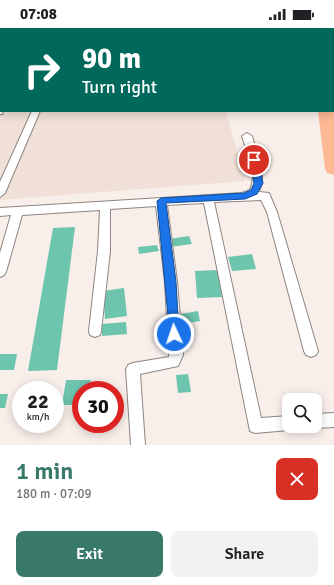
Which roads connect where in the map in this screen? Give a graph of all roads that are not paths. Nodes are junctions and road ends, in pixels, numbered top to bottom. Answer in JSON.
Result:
{"nodes":[{"id":1,"x":36,"y":112,"type":"edge"},
{"id":2,"x":247,"y":136,"type":"dead end"},
{"id":3,"x":0,"y":193,"type":"edge"},
{"id":4,"x":245,"y":196,"type":"junction"},
{"id":5,"x":208,"y":198,"type":"junction"},
{"id":6,"x":161,"y":201,"type":"junction"},
{"id":7,"x":105,"y":206,"type":"junction"},
{"id":8,"x":18,"y":211,"type":"junction"},
{"id":9,"x":0,"y":212,"type":"edge"},
{"id":10,"x":0,"y":272,"type":"edge"},
{"id":11,"x":95,"y":331,"type":"dead end"},
{"id":12,"x":311,"y":351,"type":"dead end"},
{"id":13,"x":334,"y":420,"type":"edge"},
{"id":14,"x":322,"y":421,"type":"edge"},
{"id":15,"x":282,"y":424,"type":"edge"},
{"id":16,"x":138,"y":445,"type":"edge"}],
"edges":[{"from":1,"to":3,"type":"street"},
{"from":2,"to":4,"type":"street"},
{"from":4,"to":5,"type":"street"},
{"from":4,"to":12,"type":"street"},
{"from":5,"to":6,"type":"street"},
{"from":5,"to":15,"type":"street"},
{"from":6,"to":7,"type":"street"},
{"from":6,"to":16,"type":"street"},
{"from":7,"to":8,"type":"street"},
{"from":7,"to":11,"type":"street"},
{"from":8,"to":9,"type":"street"},
{"from":8,"to":10,"type":"street"},
{"from":13,"to":14,"type":"street"}]}
